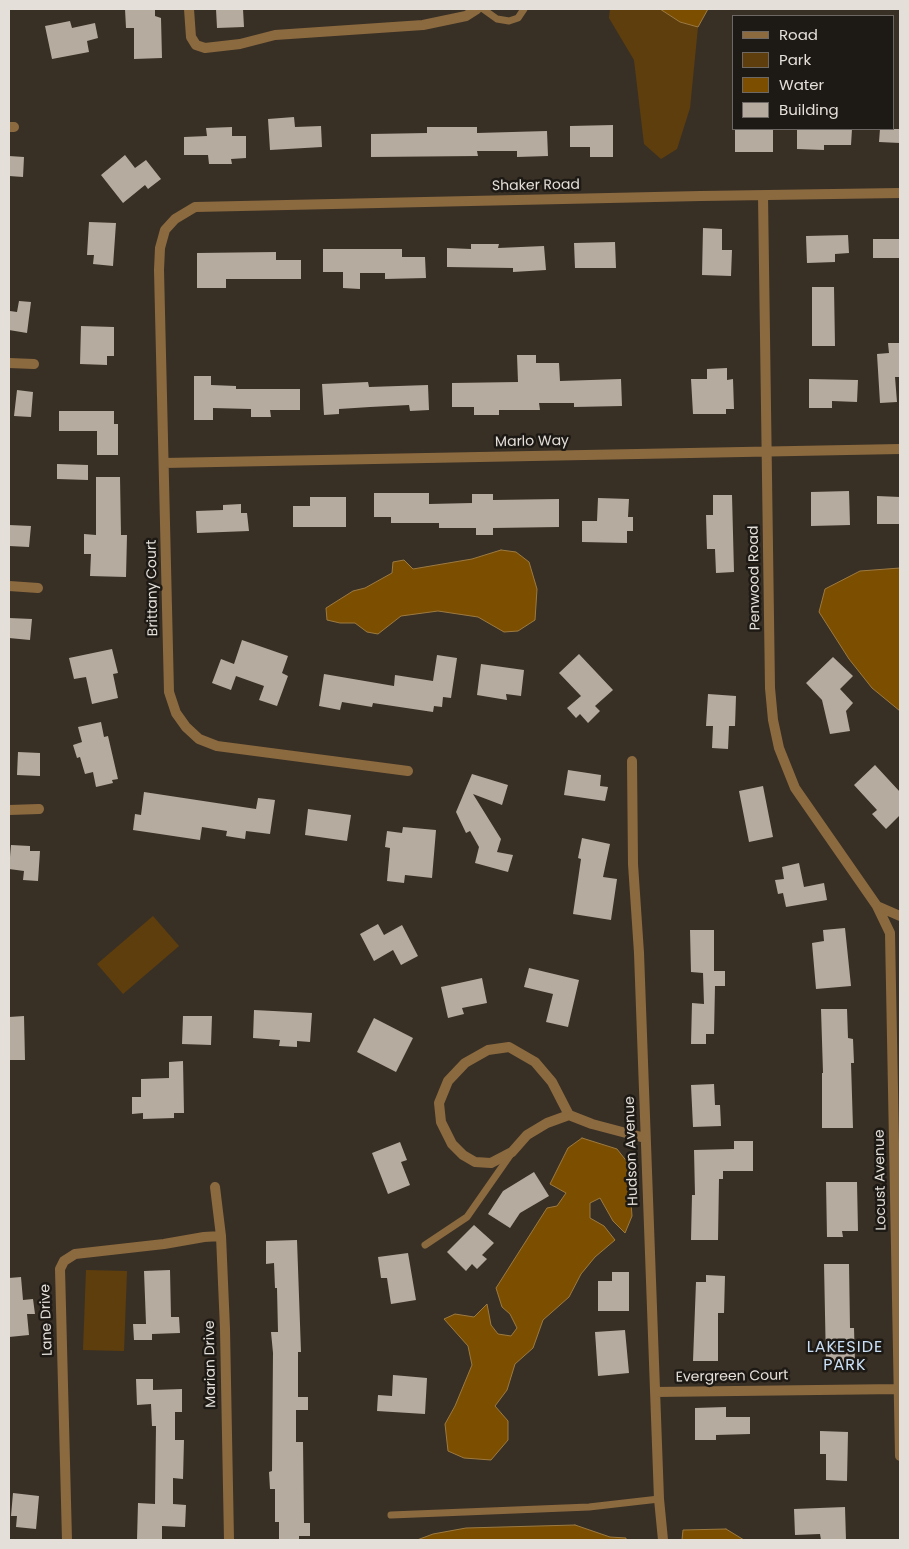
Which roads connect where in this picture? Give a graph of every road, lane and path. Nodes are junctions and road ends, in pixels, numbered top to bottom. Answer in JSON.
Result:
{"nodes":[{"id":1,"x":189,"y":9,"type":"edge"},
{"id":2,"x":477,"y":9,"type":"edge"},
{"id":3,"x":483,"y":9,"type":"edge"},
{"id":4,"x":524,"y":9,"type":"edge"},
{"id":5,"x":900,"y":193,"type":"edge"},
{"id":6,"x":763,"y":196,"type":"junction"},
{"id":7,"x":175,"y":219,"type":"joint"},
{"id":8,"x":9,"y":363,"type":"edge"},
{"id":9,"x":34,"y":364,"type":"dead end"},
{"id":10,"x":900,"y":448,"type":"edge"},
{"id":11,"x":767,"y":451,"type":"junction"},
{"id":12,"x":164,"y":463,"type":"junction"},
{"id":13,"x":9,"y":586,"type":"edge"},
{"id":14,"x":38,"y":588,"type":"dead end"},
{"id":15,"x":632,"y":761,"type":"dead end"},
{"id":16,"x":408,"y":771,"type":"dead end"},
{"id":17,"x":39,"y":808,"type":"dead end"},
{"id":18,"x":9,"y":810,"type":"edge"},
{"id":19,"x":877,"y":906,"type":"junction"},
{"id":20,"x":900,"y":916,"type":"edge"},
{"id":21,"x":569,"y":1115,"type":"junction"},
{"id":22,"x":645,"y":1138,"type":"junction"},
{"id":23,"x":512,"y":1152,"type":"junction"},
{"id":24,"x":215,"y":1187,"type":"dead end"},
{"id":25,"x":221,"y":1236,"type":"junction"},
{"id":26,"x":424,"y":1245,"type":"dead end"},
{"id":27,"x":899,"y":1389,"type":"edge"},
{"id":28,"x":655,"y":1392,"type":"junction"},
{"id":29,"x":900,"y":1456,"type":"edge"},
{"id":30,"x":659,"y":1499,"type":"junction"},
{"id":31,"x":391,"y":1515,"type":"dead end"},
{"id":32,"x":68,"y":1540,"type":"edge"},
{"id":33,"x":230,"y":1540,"type":"edge"},
{"id":34,"x":663,"y":1540,"type":"edge"}],
"edges":[{"from":1,"to":2,"type":"street"},
{"from":3,"to":4,"type":"lane"},
{"from":5,"to":6,"type":"street","name":"Shaker Road"},
{"from":6,"to":7,"type":"street","name":"Shaker Road"},
{"from":6,"to":11,"type":"street","name":"Penwood Road"},
{"from":7,"to":12,"type":"street","name":"Brittany Court"},
{"from":8,"to":9,"type":"street"},
{"from":10,"to":11,"type":"street","name":"Marlo Way"},
{"from":11,"to":12,"type":"street","name":"Marlo Way"},
{"from":11,"to":19,"type":"street","name":"Penwood Road"},
{"from":12,"to":16,"type":"street","name":"Brittany Court"},
{"from":13,"to":14,"type":"street"},
{"from":15,"to":22,"type":"street","name":"Hudson Avenue"},
{"from":17,"to":18,"type":"street"},
{"from":19,"to":20,"type":"street"},
{"from":19,"to":27,"type":"street","name":"Locust Avenue"},
{"from":21,"to":22,"type":"street"},
{"from":21,"to":23,"type":"street"},
{"from":21,"to":23,"type":"street"},
{"from":22,"to":28,"type":"street","name":"Hudson Avenue"},
{"from":23,"to":26,"type":"lane"},
{"from":24,"to":25,"type":"street","name":"Marian Drive"},
{"from":25,"to":32,"type":"street","name":"Lane Drive"},
{"from":25,"to":33,"type":"street","name":"Marian Drive"},
{"from":27,"to":28,"type":"street","name":"Evergreen Court"},
{"from":27,"to":29,"type":"street","name":"Locust Avenue"},
{"from":28,"to":30,"type":"street","name":"Hudson Avenue"},
{"from":30,"to":31,"type":"lane"},
{"from":30,"to":34,"type":"street","name":"Hudson Avenue"}]}
